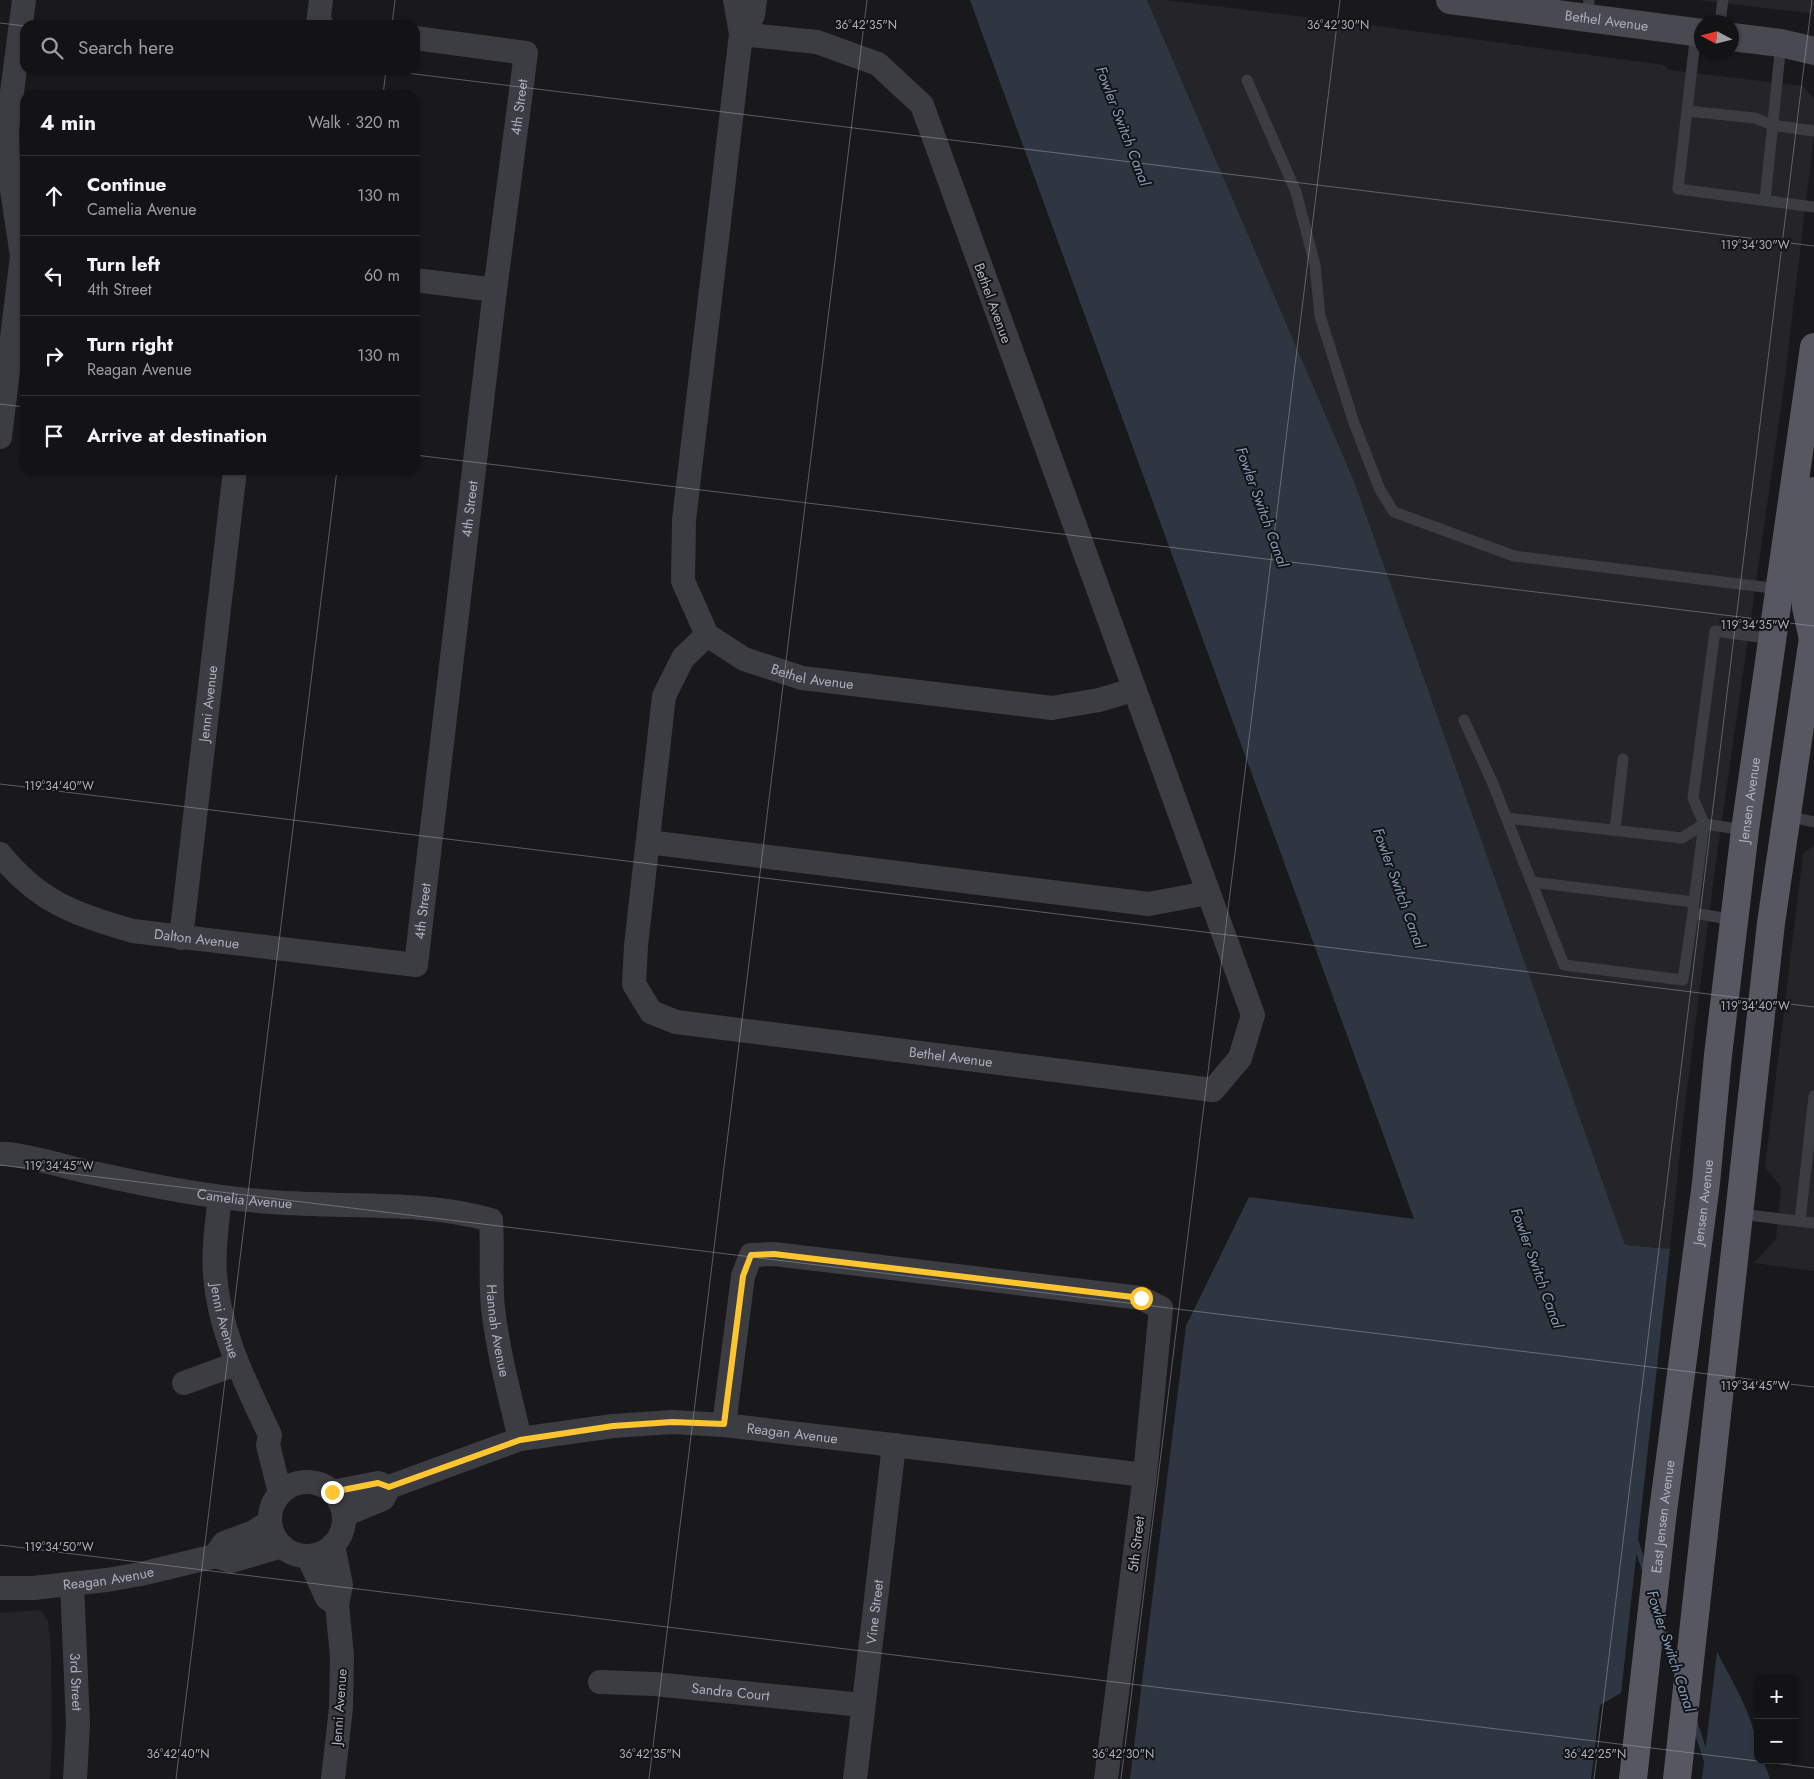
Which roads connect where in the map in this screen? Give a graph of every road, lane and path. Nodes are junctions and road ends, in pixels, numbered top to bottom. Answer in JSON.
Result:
{"nodes":[{"id":1,"x":24,"y":0,"type":"edge"},
{"id":2,"x":321,"y":0,"type":"edge"},
{"id":3,"x":735,"y":0,"type":"edge"},
{"id":4,"x":755,"y":0,"type":"edge"},
{"id":5,"x":1450,"y":0,"type":"edge"},
{"id":6,"x":1723,"y":0,"type":"edge"},
{"id":7,"x":1588,"y":9,"type":"edge"},
{"id":8,"x":1714,"y":15,"type":"edge"},
{"id":9,"x":21,"y":20,"type":"edge"},
{"id":10,"x":318,"y":20,"type":"edge"},
{"id":11,"x":1694,"y":27,"type":"edge"},
{"id":12,"x":20,"y":31,"type":"edge"},
{"id":13,"x":741,"y":34,"type":"junction"},
{"id":14,"x":1739,"y":38,"type":"edge"},
{"id":15,"x":420,"y":39,"type":"edge"},
{"id":16,"x":1781,"y":43,"type":"junction"},
{"id":17,"x":1814,"y":51,"type":"edge"},
{"id":18,"x":1699,"y":60,"type":"edge"},
{"id":19,"x":1247,"y":80,"type":"dead end"},
{"id":20,"x":1687,"y":111,"type":"junction"},
{"id":21,"x":1772,"y":125,"type":"junction"},
{"id":22,"x":1814,"y":130,"type":"edge"},
{"id":23,"x":1765,"y":200,"type":"junction"},
{"id":24,"x":1814,"y":207,"type":"edge"},
{"id":25,"x":14,"y":227,"type":"edge"},
{"id":26,"x":20,"y":249,"type":"edge"},
{"id":27,"x":20,"y":272,"type":"edge"},
{"id":28,"x":420,"y":281,"type":"edge"},
{"id":29,"x":495,"y":290,"type":"junction"},
{"id":30,"x":1814,"y":347,"type":"edge"},
{"id":31,"x":1809,"y":430,"type":"edge"},
{"id":32,"x":0,"y":437,"type":"edge"},
{"id":33,"x":234,"y":475,"type":"edge"},
{"id":34,"x":1814,"y":491,"type":"edge"},
{"id":35,"x":1780,"y":589,"type":"junction"},
{"id":36,"x":707,"y":635,"type":"junction"},
{"id":37,"x":1813,"y":635,"type":"edge"},
{"id":38,"x":1774,"y":639,"type":"junction"},
{"id":39,"x":1133,"y":690,"type":"junction"},
{"id":40,"x":1464,"y":720,"type":"dead end"},
{"id":41,"x":1623,"y":759,"type":"dead end"},
{"id":42,"x":1786,"y":816,"type":"junction"},
{"id":43,"x":1506,"y":818,"type":"junction"},
{"id":44,"x":1814,"y":822,"type":"edge"},
{"id":45,"x":1704,"y":824,"type":"junction"},
{"id":46,"x":1615,"y":830,"type":"junction"},
{"id":47,"x":1745,"y":830,"type":"junction"},
{"id":48,"x":648,"y":842,"type":"junction"},
{"id":49,"x":0,"y":854,"type":"edge"},
{"id":50,"x":1532,"y":882,"type":"junction"},
{"id":51,"x":1208,"y":893,"type":"junction"},
{"id":52,"x":1693,"y":908,"type":"junction"},
{"id":53,"x":1735,"y":920,"type":"junction"},
{"id":54,"x":181,"y":938,"type":"junction"},
{"id":55,"x":416,"y":965,"type":"joint"},
{"id":56,"x":1724,"y":1010,"type":"junction"},
{"id":57,"x":1758,"y":1039,"type":"junction"},
{"id":58,"x":1814,"y":1096,"type":"edge"},
{"id":59,"x":0,"y":1154,"type":"edge"},
{"id":60,"x":220,"y":1198,"type":"junction"},
{"id":61,"x":1740,"y":1214,"type":"junction"},
{"id":62,"x":490,"y":1220,"type":"joint"},
{"id":63,"x":1800,"y":1221,"type":"junction"},
{"id":64,"x":1814,"y":1223,"type":"edge"},
{"id":65,"x":1697,"y":1254,"type":"joint"},
{"id":66,"x":236,"y":1364,"type":"junction"},
{"id":67,"x":184,"y":1382,"type":"dead end"},
{"id":68,"x":724,"y":1424,"type":"junction"},
{"id":69,"x":520,"y":1440,"type":"junction"},
{"id":70,"x":894,"y":1445,"type":"junction"},
{"id":71,"x":1145,"y":1475,"type":"junction"},
{"id":72,"x":389,"y":1487,"type":"junction"},
{"id":73,"x":289,"y":1488,"type":"junction"},
{"id":74,"x":332,"y":1492,"type":"junction"},
{"id":75,"x":344,"y":1515,"type":"junction"},
{"id":76,"x":270,"y":1521,"type":"junction"},
{"id":77,"x":333,"y":1545,"type":"junction"},
{"id":78,"x":282,"y":1546,"type":"junction"},
{"id":79,"x":215,"y":1556,"type":"junction"},
{"id":80,"x":308,"y":1556,"type":"junction"},
{"id":81,"x":72,"y":1584,"type":"junction"},
{"id":82,"x":0,"y":1588,"type":"edge"},
{"id":83,"x":337,"y":1605,"type":"junction"},
{"id":84,"x":600,"y":1682,"type":"dead end"},
{"id":85,"x":862,"y":1705,"type":"junction"},
{"id":86,"x":1677,"y":1772,"type":"edge"},
{"id":87,"x":75,"y":1779,"type":"edge"},
{"id":88,"x":333,"y":1779,"type":"edge"},
{"id":89,"x":854,"y":1779,"type":"edge"},
{"id":90,"x":1106,"y":1779,"type":"edge"},
{"id":91,"x":1633,"y":1779,"type":"edge"}],
"edges":[{"from":1,"to":9,"type":"street"},
{"from":2,"to":10,"type":"street"},
{"from":3,"to":13,"type":"street"},
{"from":4,"to":13,"type":"street"},
{"from":5,"to":7,"type":"main road","name":"Bethel Avenue"},
{"from":6,"to":8,"type":"lane"},
{"from":7,"to":11,"type":"main road","name":"Bethel Avenue"},
{"from":12,"to":25,"type":"street"},
{"from":13,"to":36,"type":"street"},
{"from":13,"to":39,"type":"street","name":"Bethel Avenue"},
{"from":14,"to":16,"type":"main road"},
{"from":15,"to":29,"type":"street","name":"4th Street"},
{"from":16,"to":17,"type":"main road"},
{"from":16,"to":21,"type":"lane"},
{"from":18,"to":20,"type":"lane"},
{"from":19,"to":35,"type":"lane"},
{"from":20,"to":21,"type":"lane"},
{"from":20,"to":23,"type":"lane"},
{"from":21,"to":22,"type":"lane"},
{"from":21,"to":23,"type":"lane"},
{"from":23,"to":24,"type":"lane"},
{"from":25,"to":26,"type":"street"},
{"from":27,"to":32,"type":"street"},
{"from":28,"to":29,"type":"street"},
{"from":29,"to":55,"type":"street","name":"4th Street"},
{"from":30,"to":31,"type":"main road","name":"Jensen Avenue"},
{"from":31,"to":35,"type":"main road","name":"Jensen Avenue"},
{"from":33,"to":54,"type":"street","name":"Jenni Avenue"},
{"from":34,"to":37,"type":"main road"},
{"from":35,"to":38,"type":"main road","name":"Jensen Avenue"},
{"from":36,"to":39,"type":"street","name":"Bethel Avenue"},
{"from":36,"to":48,"type":"street","name":"Bethel Avenue"},
{"from":37,"to":42,"type":"main road"},
{"from":38,"to":42,"type":"main road"},
{"from":38,"to":45,"type":"lane"},
{"from":38,"to":47,"type":"main road","name":"Jensen Avenue"},
{"from":39,"to":51,"type":"street","name":"Bethel Avenue"},
{"from":40,"to":43,"type":"lane"},
{"from":41,"to":46,"type":"lane"},
{"from":42,"to":44,"type":"lane"},
{"from":42,"to":57,"type":"main road"},
{"from":43,"to":46,"type":"lane"},
{"from":43,"to":50,"type":"lane"},
{"from":45,"to":46,"type":"lane"},
{"from":45,"to":47,"type":"lane"},
{"from":45,"to":52,"type":"lane"},
{"from":47,"to":53,"type":"main road","name":"Jensen Avenue"},
{"from":47,"to":57,"type":"main road"},
{"from":48,"to":51,"type":"street"},
{"from":48,"to":51,"type":"street","name":"Bethel Avenue"},
{"from":49,"to":54,"type":"street","name":"Dalton Avenue"},
{"from":50,"to":52,"type":"lane"},
{"from":50,"to":52,"type":"lane"},
{"from":52,"to":53,"type":"lane"},
{"from":53,"to":56,"type":"main road","name":"Jensen Avenue"},
{"from":54,"to":55,"type":"street","name":"Dalton Avenue"},
{"from":56,"to":61,"type":"main road"},
{"from":56,"to":65,"type":"main road","name":"Jensen Avenue"},
{"from":57,"to":61,"type":"main road"},
{"from":58,"to":63,"type":"lane"},
{"from":59,"to":60,"type":"street","name":"Camelia Avenue"},
{"from":60,"to":62,"type":"street","name":"Camelia Avenue"},
{"from":60,"to":66,"type":"street","name":"Jenni Avenue"},
{"from":61,"to":63,"type":"lane"},
{"from":61,"to":86,"type":"main road"},
{"from":62,"to":69,"type":"street","name":"Hannah Avenue"},
{"from":63,"to":64,"type":"lane"},
{"from":65,"to":91,"type":"main road","name":"East Jensen Avenue"},
{"from":66,"to":67,"type":"street"},
{"from":66,"to":73,"type":"street","name":"Jenni Avenue"},
{"from":68,"to":69,"type":"street","name":"Reagan Avenue"},
{"from":68,"to":70,"type":"street","name":"Reagan Avenue"},
{"from":68,"to":71,"type":"street","name":"5th Street"},
{"from":69,"to":72,"type":"street","name":"Reagan Avenue"},
{"from":70,"to":71,"type":"street","name":"Reagan Avenue"},
{"from":70,"to":85,"type":"street","name":"Vine Street"},
{"from":71,"to":90,"type":"street","name":"5th Street"},
{"from":72,"to":74,"type":"street","name":"Reagan Avenue"},
{"from":72,"to":75,"type":"street","name":"Reagan Avenue"},
{"from":73,"to":74,"type":"street"},
{"from":73,"to":76,"type":"street"},
{"from":74,"to":75,"type":"street"},
{"from":75,"to":77,"type":"street"},
{"from":76,"to":78,"type":"street"},
{"from":76,"to":79,"type":"street","name":"Reagan Avenue"},
{"from":77,"to":80,"type":"street"},
{"from":77,"to":83,"type":"street","name":"Jenni Avenue"},
{"from":78,"to":79,"type":"street","name":"Reagan Avenue"},
{"from":78,"to":80,"type":"street"},
{"from":79,"to":81,"type":"street","name":"Reagan Avenue"},
{"from":80,"to":83,"type":"street"},
{"from":81,"to":82,"type":"street","name":"Reagan Avenue"},
{"from":81,"to":87,"type":"street","name":"3rd Street"},
{"from":83,"to":88,"type":"street","name":"Jenni Avenue"},
{"from":84,"to":85,"type":"street","name":"Sandra Court"},
{"from":85,"to":89,"type":"street","name":"Vine Street"}]}
